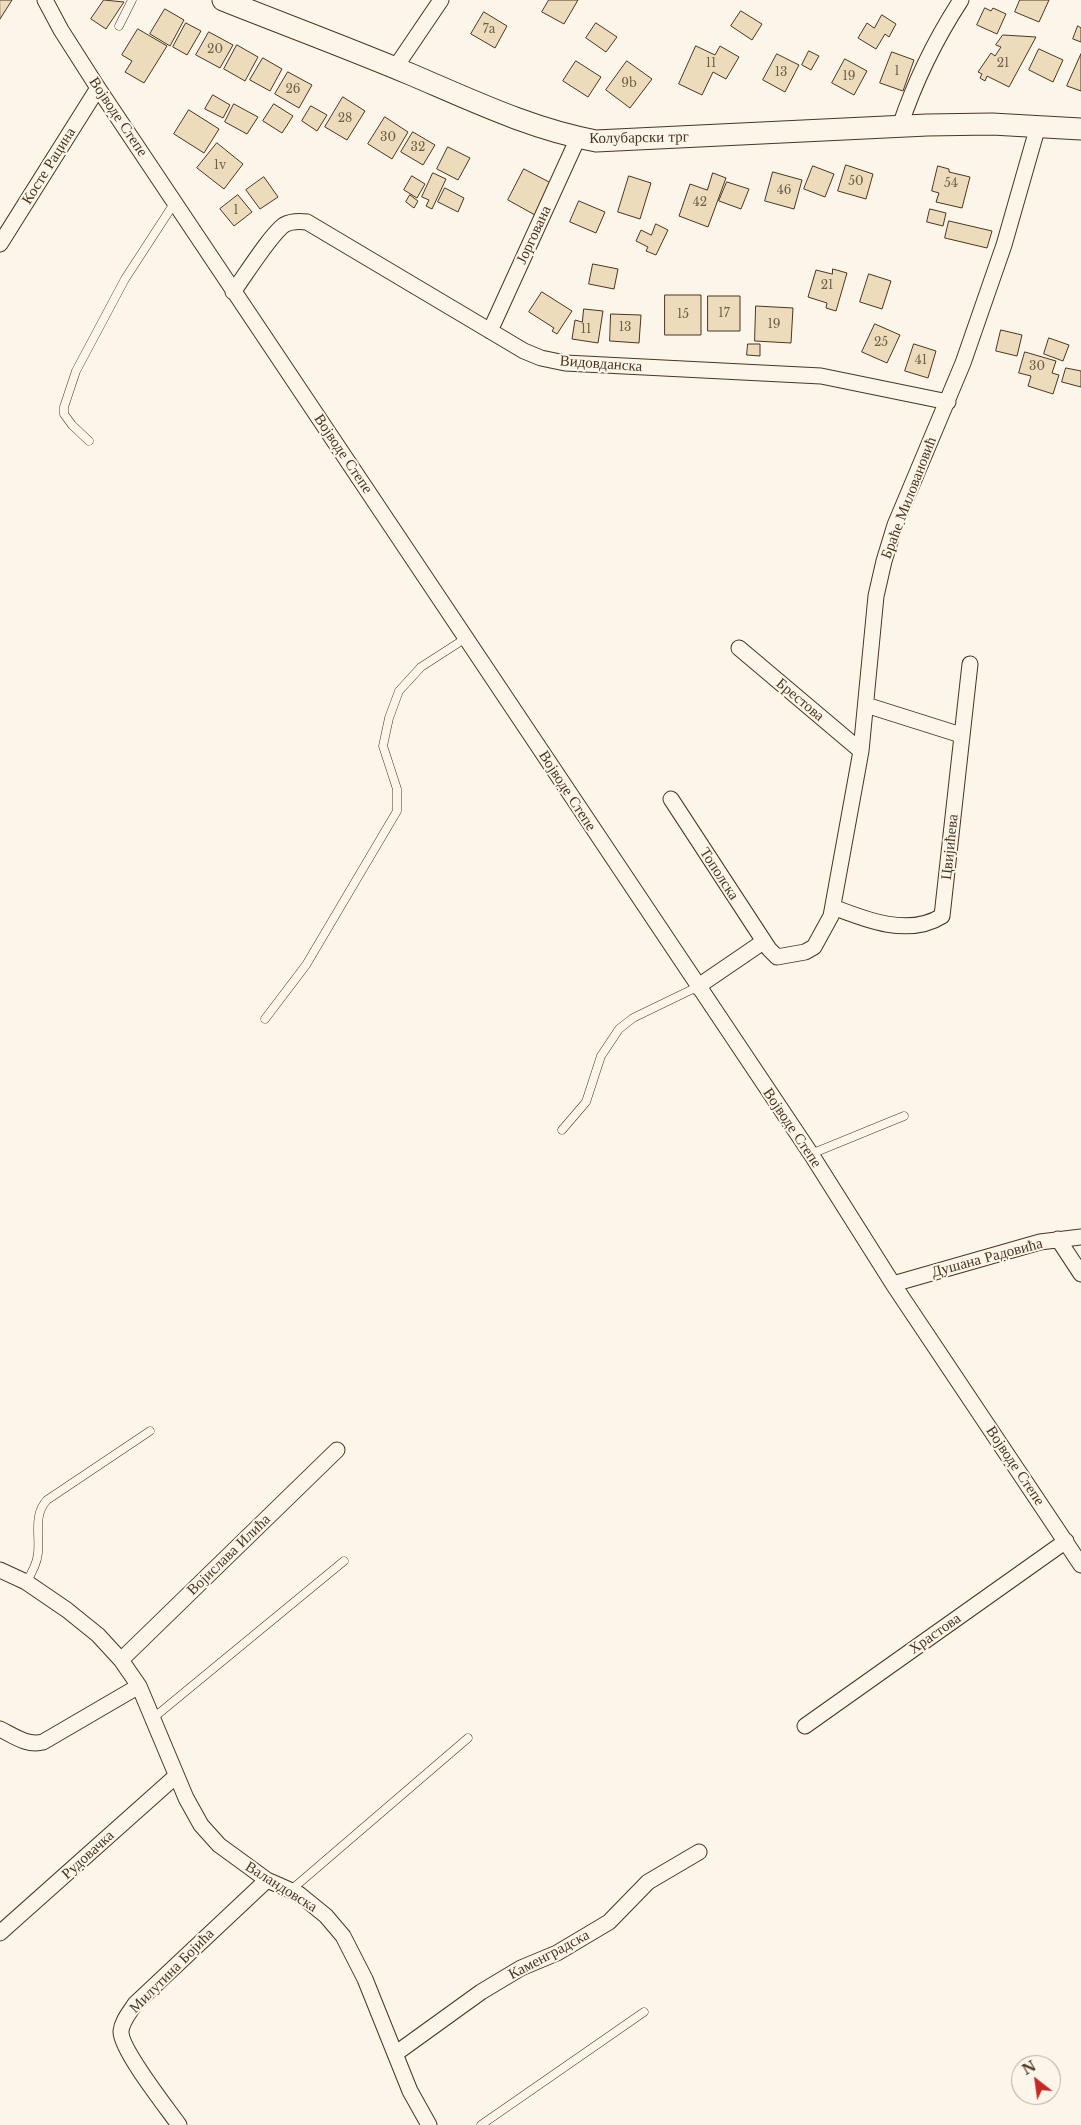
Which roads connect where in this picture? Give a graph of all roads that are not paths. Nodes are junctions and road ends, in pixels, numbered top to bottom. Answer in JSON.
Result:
{"nodes":[{"id":1,"x":45,"y":0,"type":"edge"},
{"id":2,"x":52,"y":0,"type":"edge"},
{"id":3,"x":132,"y":0,"type":"edge"},
{"id":4,"x":223,"y":0,"type":"edge"},
{"id":5,"x":441,"y":0,"type":"edge"},
{"id":6,"x":961,"y":0,"type":"edge"},
{"id":7,"x":53,"y":18,"type":"junction"},
{"id":8,"x":119,"y":26,"type":"dead end"},
{"id":9,"x":395,"y":68,"type":"junction"},
{"id":10,"x":98,"y":88,"type":"junction"},
{"id":11,"x":900,"y":126,"type":"junction"},
{"id":12,"x":1038,"y":126,"type":"junction"},
{"id":13,"x":1081,"y":129,"type":"edge"},
{"id":14,"x":578,"y":138,"type":"junction"},
{"id":15,"x":175,"y":202,"type":"junction"},
{"id":16,"x":0,"y":244,"type":"edge"},
{"id":17,"x":233,"y":292,"type":"junction"},
{"id":18,"x":490,"y":331,"type":"junction"},
{"id":19,"x":948,"y":402,"type":"junction"},
{"id":20,"x":88,"y":441,"type":"dead end"},
{"id":21,"x":466,"y":638,"type":"junction"},
{"id":22,"x":739,"y":648,"type":"dead end"},
{"id":23,"x":970,"y":664,"type":"dead end"},
{"id":24,"x":866,"y":704,"type":"junction"},
{"id":25,"x":961,"y":735,"type":"junction"},
{"id":26,"x":862,"y":751,"type":"junction"},
{"id":27,"x":671,"y":799,"type":"dead end"},
{"id":28,"x":833,"y":908,"type":"junction"},
{"id":29,"x":766,"y":945,"type":"junction"},
{"id":30,"x":698,"y":987,"type":"junction"},
{"id":31,"x":265,"y":1019,"type":"dead end"},
{"id":32,"x":904,"y":1116,"type":"dead end"},
{"id":33,"x":562,"y":1130,"type":"dead end"},
{"id":34,"x":811,"y":1154,"type":"junction"},
{"id":35,"x":1081,"y":1237,"type":"edge"},
{"id":36,"x":1058,"y":1240,"type":"junction"},
{"id":37,"x":1081,"y":1274,"type":"edge"},
{"id":38,"x":893,"y":1284,"type":"junction"},
{"id":39,"x":150,"y":1431,"type":"dead end"},
{"id":40,"x":337,"y":1450,"type":"dead end"},
{"id":41,"x":1066,"y":1541,"type":"junction"},
{"id":42,"x":344,"y":1562,"type":"dead end"},
{"id":43,"x":1081,"y":1565,"type":"edge"},
{"id":44,"x":0,"y":1570,"type":"edge"},
{"id":45,"x":26,"y":1582,"type":"junction"},
{"id":46,"x":121,"y":1660,"type":"junction"},
{"id":47,"x":139,"y":1686,"type":"junction"},
{"id":48,"x":152,"y":1719,"type":"junction"},
{"id":49,"x":805,"y":1726,"type":"dead end"},
{"id":50,"x":0,"y":1729,"type":"edge"},
{"id":51,"x":468,"y":1738,"type":"dead end"},
{"id":52,"x":176,"y":1776,"type":"junction"},
{"id":53,"x":699,"y":1852,"type":"dead end"},
{"id":54,"x":267,"y":1880,"type":"junction"},
{"id":55,"x":291,"y":1890,"type":"junction"},
{"id":56,"x":0,"y":1933,"type":"edge"},
{"id":57,"x":644,"y":2012,"type":"dead end"},
{"id":58,"x":395,"y":2054,"type":"junction"},
{"id":59,"x":179,"y":2125,"type":"edge"},
{"id":60,"x":429,"y":2125,"type":"edge"},
{"id":61,"x":481,"y":2125,"type":"edge"}],
"edges":[{"from":1,"to":7,"type":"street","name":"Војводе Степе"},
{"from":2,"to":7,"type":"street"},
{"from":3,"to":8,"type":"lane"},
{"from":4,"to":9,"type":"street","name":"Колубарски трг"},
{"from":5,"to":9,"type":"street"},
{"from":6,"to":11,"type":"street"},
{"from":7,"to":10,"type":"street","name":"Војводе Степе"},
{"from":9,"to":14,"type":"street","name":"Колубарски трг"},
{"from":10,"to":15,"type":"street","name":"Војводе Степе"},
{"from":10,"to":16,"type":"street","name":"Косте Рацина"},
{"from":11,"to":12,"type":"street","name":"Колубарски трг"},
{"from":11,"to":14,"type":"street","name":"Колубарски трг"},
{"from":12,"to":13,"type":"street","name":"Колубарски трг"},
{"from":12,"to":19,"type":"street","name":"Браће Миловановић"},
{"from":14,"to":18,"type":"street","name":"Јоргована"},
{"from":15,"to":17,"type":"street","name":"Војводе Степе"},
{"from":15,"to":20,"type":"lane"},
{"from":17,"to":18,"type":"street","name":"Видовданска"},
{"from":17,"to":21,"type":"street","name":"Војводе Степе"},
{"from":18,"to":19,"type":"street","name":"Видовданска"},
{"from":19,"to":24,"type":"street","name":"Браће Миловановић"},
{"from":21,"to":30,"type":"street","name":"Војводе Степе"},
{"from":21,"to":31,"type":"lane"},
{"from":22,"to":26,"type":"street","name":"Брестова"},
{"from":23,"to":25,"type":"street","name":"Цвијићева"},
{"from":24,"to":25,"type":"street"},
{"from":24,"to":26,"type":"street","name":"Браће Миловановић"},
{"from":25,"to":28,"type":"street","name":"Цвијићева"},
{"from":26,"to":28,"type":"street","name":"Браће Миловановић"},
{"from":27,"to":29,"type":"street","name":"Тополска"},
{"from":28,"to":29,"type":"street","name":"Браће Миловановић"},
{"from":29,"to":30,"type":"street"},
{"from":30,"to":33,"type":"lane"},
{"from":30,"to":34,"type":"street","name":"Војводе Степе"},
{"from":32,"to":34,"type":"lane"},
{"from":34,"to":38,"type":"street","name":"Војводе Степе"},
{"from":35,"to":36,"type":"street","name":"Душана Радовића"},
{"from":36,"to":37,"type":"street"},
{"from":36,"to":38,"type":"street","name":"Душана Радовића"},
{"from":38,"to":41,"type":"street","name":"Војводе Степе"},
{"from":39,"to":45,"type":"lane"},
{"from":40,"to":46,"type":"street","name":"Војислава Илића"},
{"from":41,"to":43,"type":"street","name":"Војводе Степе"},
{"from":41,"to":49,"type":"street","name":"Храстова"},
{"from":42,"to":48,"type":"lane"},
{"from":44,"to":45,"type":"street","name":"Валандовска"},
{"from":45,"to":46,"type":"street","name":"Валандовска"},
{"from":46,"to":47,"type":"street","name":"Валандовска"},
{"from":47,"to":48,"type":"street","name":"Валандовска"},
{"from":47,"to":50,"type":"street"},
{"from":48,"to":52,"type":"street","name":"Валандовска"},
{"from":51,"to":55,"type":"lane"},
{"from":52,"to":54,"type":"street","name":"Валандовска"},
{"from":52,"to":56,"type":"street","name":"Рудовачка"},
{"from":53,"to":58,"type":"street","name":"Каменградска"},
{"from":54,"to":55,"type":"street","name":"Валандовска"},
{"from":54,"to":59,"type":"street","name":"Милутина Бојића"},
{"from":55,"to":58,"type":"street","name":"Валандовска"},
{"from":57,"to":61,"type":"lane"},
{"from":58,"to":60,"type":"street","name":"Валандовска"}]}
